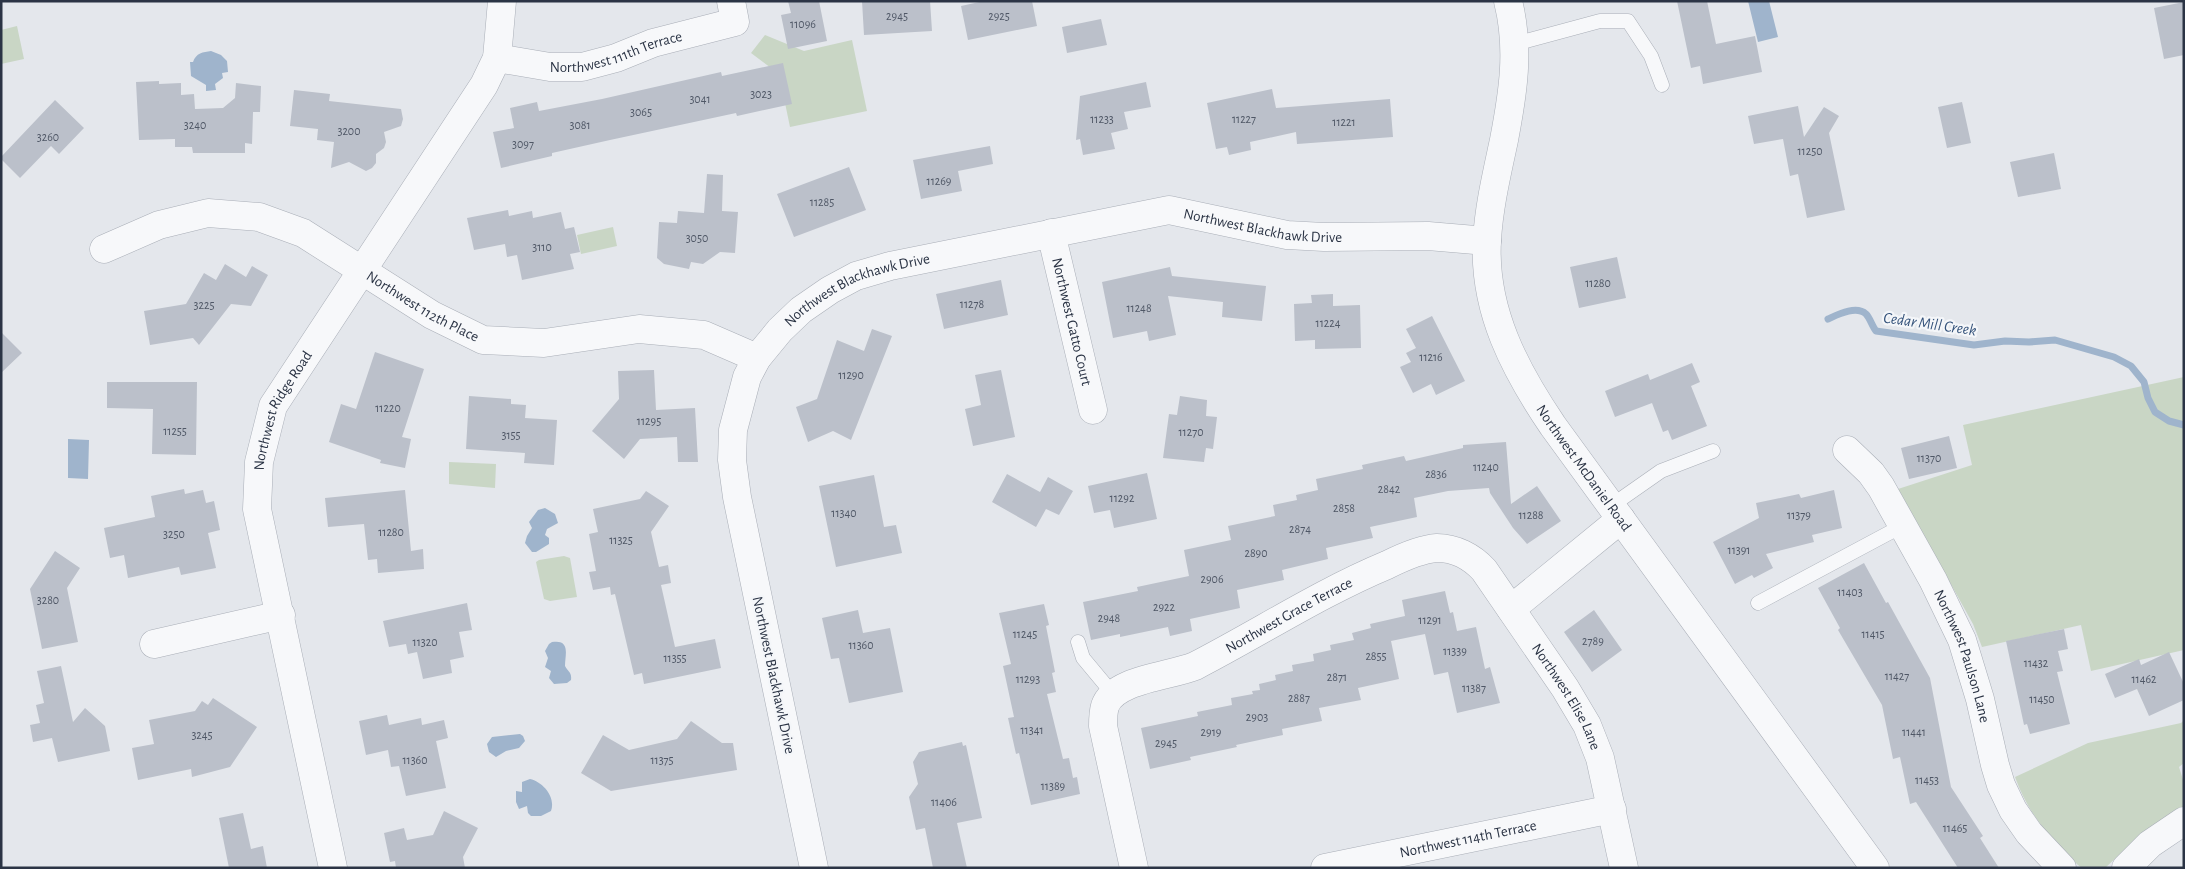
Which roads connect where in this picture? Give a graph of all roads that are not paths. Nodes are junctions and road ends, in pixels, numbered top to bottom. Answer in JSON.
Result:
{"nodes":[{"id":1,"x":502,"y":1,"type":"edge"},
{"id":2,"x":1508,"y":1,"type":"edge"},
{"id":3,"x":733,"y":12,"type":"edge"},
{"id":4,"x":1515,"y":44,"type":"junction"},
{"id":5,"x":497,"y":58,"type":"junction"},
{"id":6,"x":1662,"y":85,"type":"dead end"},
{"id":7,"x":1051,"y":233,"type":"junction"},
{"id":8,"x":1487,"y":241,"type":"junction"},
{"id":9,"x":104,"y":248,"type":"dead end"},
{"id":10,"x":362,"y":269,"type":"junction"},
{"id":11,"x":757,"y":358,"type":"junction"},
{"id":12,"x":1093,"y":410,"type":"dead end"},
{"id":13,"x":1847,"y":450,"type":"dead end"},
{"id":14,"x":1713,"y":451,"type":"dead end"},
{"id":15,"x":1616,"y":512,"type":"junction"},
{"id":16,"x":1902,"y":526,"type":"junction"},
{"id":17,"x":1460,"y":553,"type":"joint"},
{"id":18,"x":1758,"y":603,"type":"dead end"},
{"id":19,"x":1511,"y":609,"type":"junction"},
{"id":20,"x":280,"y":615,"type":"junction"},
{"id":21,"x":1078,"y":642,"type":"dead end"},
{"id":22,"x":154,"y":644,"type":"dead end"},
{"id":23,"x":1116,"y":692,"type":"junction"},
{"id":24,"x":1612,"y":809,"type":"junction"},
{"id":25,"x":2184,"y":820,"type":"edge"},
{"id":26,"x":333,"y":868,"type":"edge"},
{"id":27,"x":814,"y":868,"type":"edge"},
{"id":28,"x":1134,"y":868,"type":"edge"},
{"id":29,"x":1325,"y":868,"type":"edge"},
{"id":30,"x":1624,"y":868,"type":"edge"},
{"id":31,"x":1875,"y":868,"type":"edge"},
{"id":32,"x":2062,"y":868,"type":"edge"},
{"id":33,"x":2126,"y":868,"type":"edge"}],
"edges":[{"from":1,"to":5,"type":"street","name":"Northwest Ridge Road"},
{"from":2,"to":4,"type":"street","name":"Northwest McDaniel Road"},
{"from":3,"to":5,"type":"street","name":"Northwest 111th Terrace"},
{"from":4,"to":6,"type":"lane"},
{"from":4,"to":8,"type":"street","name":"Northwest McDaniel Road"},
{"from":5,"to":10,"type":"street","name":"Northwest Ridge Road"},
{"from":7,"to":8,"type":"street","name":"Northwest Blackhawk Drive"},
{"from":7,"to":11,"type":"street","name":"Northwest Blackhawk Drive"},
{"from":7,"to":12,"type":"street","name":"Northwest Gatto Court"},
{"from":8,"to":15,"type":"street","name":"Northwest McDaniel Road"},
{"from":9,"to":10,"type":"street","name":"Northwest 112th Place"},
{"from":10,"to":11,"type":"street","name":"Northwest 112th Place"},
{"from":10,"to":20,"type":"street","name":"Northwest Ridge Road"},
{"from":11,"to":27,"type":"street","name":"Northwest Blackhawk Drive"},
{"from":13,"to":16,"type":"street","name":"Northwest Paulson Lane"},
{"from":14,"to":15,"type":"lane"},
{"from":15,"to":19,"type":"street"},
{"from":15,"to":31,"type":"street","name":"Northwest McDaniel Road"},
{"from":16,"to":18,"type":"lane"},
{"from":16,"to":32,"type":"street","name":"Northwest Paulson Lane"},
{"from":17,"to":19,"type":"street","name":"Northwest Elise Lane"},
{"from":17,"to":23,"type":"street","name":"Northwest Grace Terrace"},
{"from":19,"to":24,"type":"street","name":"Northwest Elise Lane"},
{"from":20,"to":22,"type":"street"},
{"from":20,"to":26,"type":"street","name":"Northwest Ridge Road"},
{"from":21,"to":23,"type":"lane"},
{"from":23,"to":28,"type":"street"},
{"from":24,"to":29,"type":"street","name":"Northwest 114th Terrace"},
{"from":24,"to":30,"type":"street","name":"Northwest Elise Lane"},
{"from":25,"to":33,"type":"street"}]}
